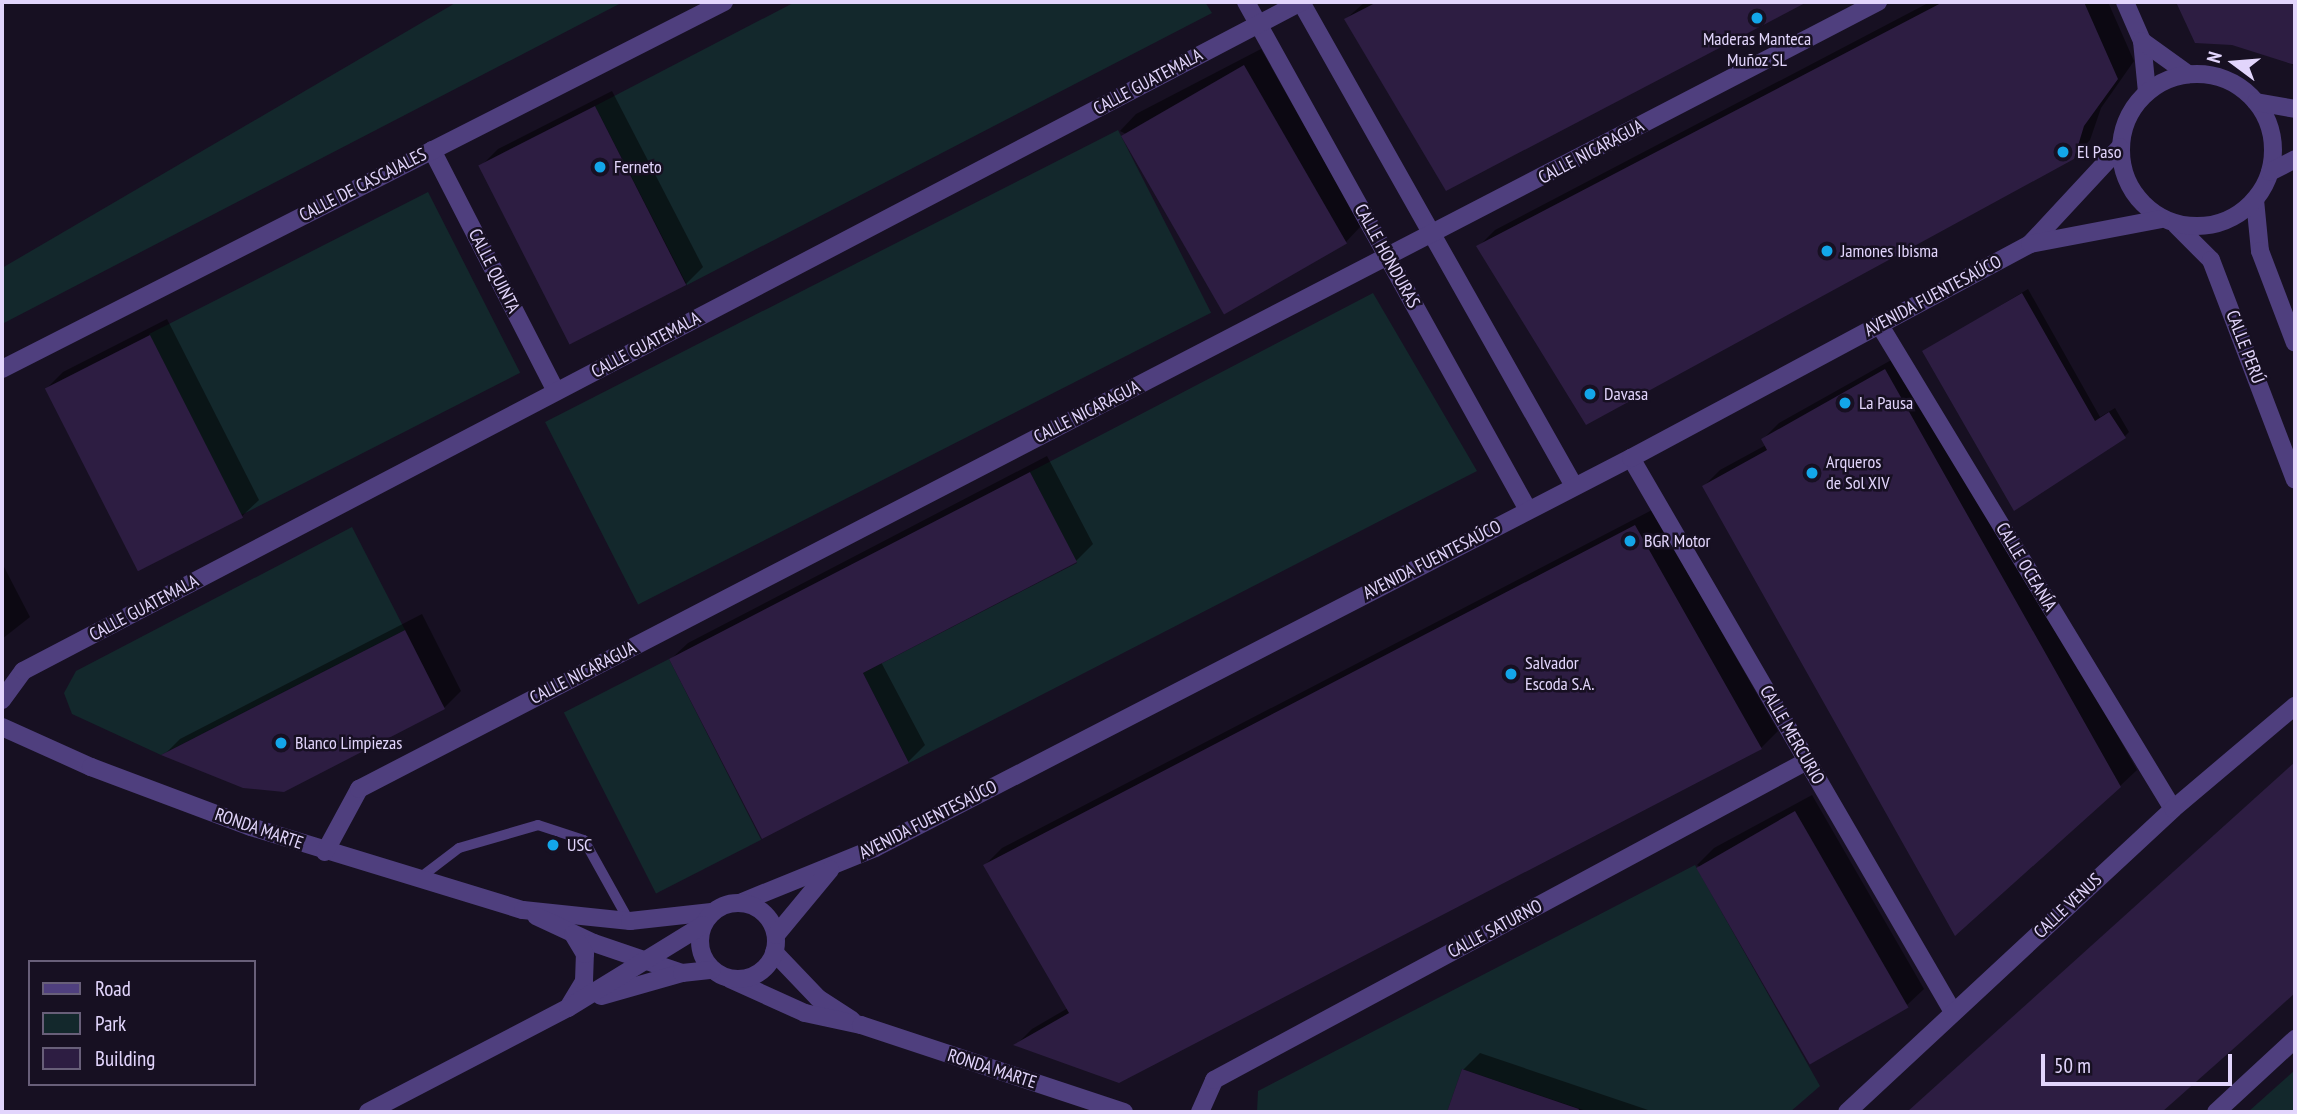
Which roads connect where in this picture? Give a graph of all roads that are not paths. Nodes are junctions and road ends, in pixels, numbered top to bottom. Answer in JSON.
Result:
{"nodes":[{"id":1,"x":724,"y":2,"type":"edge"},
{"id":2,"x":1245,"y":2,"type":"edge"},
{"id":3,"x":1301,"y":2,"type":"edge"},
{"id":4,"x":1878,"y":2,"type":"edge"},
{"id":5,"x":2125,"y":2,"type":"edge"},
{"id":6,"x":1258,"y":25,"type":"junction"},
{"id":7,"x":2142,"y":41,"type":"junction"},
{"id":8,"x":2188,"y":74,"type":"junction"},
{"id":9,"x":2147,"y":92,"type":"junction"},
{"id":10,"x":2256,"y":102,"type":"junction"},
{"id":11,"x":2295,"y":109,"type":"edge"},
{"id":12,"x":2120,"y":147,"type":"junction"},
{"id":13,"x":432,"y":150,"type":"junction"},
{"id":14,"x":2295,"y":159,"type":"edge"},
{"id":15,"x":2270,"y":172,"type":"junction"},
{"id":16,"x":2255,"y":200,"type":"junction"},
{"id":17,"x":2169,"y":222,"type":"junction"},
{"id":18,"x":1433,"y":235,"type":"junction"},
{"id":19,"x":2030,"y":244,"type":"junction"},
{"id":20,"x":1387,"y":257,"type":"junction"},
{"id":21,"x":1879,"y":324,"type":"junction"},
{"id":22,"x":2295,"y":343,"type":"edge"},
{"id":23,"x":2,"y":369,"type":"edge"},
{"id":24,"x":556,"y":391,"type":"junction"},
{"id":25,"x":1631,"y":458,"type":"junction"},
{"id":26,"x":2295,"y":480,"type":"edge"},
{"id":27,"x":1574,"y":486,"type":"junction"},
{"id":28,"x":1528,"y":510,"type":"junction"},
{"id":29,"x":2,"y":700,"type":"edge"},
{"id":30,"x":2295,"y":706,"type":"edge"},
{"id":31,"x":2,"y":727,"type":"edge"},
{"id":32,"x":1807,"y":761,"type":"junction"},
{"id":33,"x":2173,"y":809,"type":"junction"},
{"id":34,"x":325,"y":852,"type":"junction"},
{"id":35,"x":830,"y":870,"type":"junction"},
{"id":36,"x":416,"y":881,"type":"junction"},
{"id":37,"x":742,"y":902,"type":"junction"},
{"id":38,"x":523,"y":910,"type":"junction"},
{"id":39,"x":708,"y":918,"type":"junction"},
{"id":40,"x":630,"y":921,"type":"junction"},
{"id":41,"x":573,"y":934,"type":"junction"},
{"id":42,"x":775,"y":943,"type":"junction"},
{"id":43,"x":648,"y":958,"type":"junction"},
{"id":44,"x":712,"y":970,"type":"junction"},
{"id":45,"x":682,"y":973,"type":"junction"},
{"id":46,"x":730,"y":979,"type":"junction"},
{"id":47,"x":568,"y":1008,"type":"junction"},
{"id":48,"x":1953,"y":1013,"type":"junction"},
{"id":49,"x":861,"y":1025,"type":"junction"},
{"id":50,"x":2295,"y":1039,"type":"edge"},
{"id":51,"x":368,"y":1112,"type":"edge"},
{"id":52,"x":1124,"y":1112,"type":"edge"},
{"id":53,"x":1200,"y":1112,"type":"edge"},
{"id":54,"x":1847,"y":1112,"type":"edge"},
{"id":55,"x":2216,"y":1112,"type":"edge"}],
"edges":[{"from":1,"to":13,"type":"street","name":"CALLE DE CASCAJALES"},
{"from":2,"to":6,"type":"street","name":"CALLE HONDURAS"},
{"from":3,"to":6,"type":"street","name":"CALLE GUATEMALA"},
{"from":3,"to":18,"type":"street"},
{"from":4,"to":18,"type":"street","name":"CALLE NICARAGUA"},
{"from":5,"to":7,"type":"street"},
{"from":6,"to":20,"type":"street","name":"CALLE HONDURAS"},
{"from":6,"to":24,"type":"street","name":"CALLE GUATEMALA"},
{"from":7,"to":8,"type":"street"},
{"from":7,"to":9,"type":"street"},
{"from":8,"to":9,"type":"street"},
{"from":8,"to":10,"type":"street"},
{"from":9,"to":12,"type":"street"},
{"from":10,"to":11,"type":"street"},
{"from":10,"to":15,"type":"street"},
{"from":12,"to":17,"type":"street"},
{"from":12,"to":19,"type":"street","name":"AVENIDA FUENTESAÚCO"},
{"from":13,"to":23,"type":"street","name":"CALLE DE CASCAJALES"},
{"from":13,"to":24,"type":"street","name":"CALLE QUINTA"},
{"from":14,"to":15,"type":"street"},
{"from":15,"to":16,"type":"street"},
{"from":16,"to":17,"type":"street"},
{"from":16,"to":22,"type":"street"},
{"from":17,"to":19,"type":"street","name":"AVENIDA FUENTESAÚCO"},
{"from":17,"to":26,"type":"street","name":"CALLE PERÚ"},
{"from":18,"to":20,"type":"street","name":"CALLE NICARAGUA"},
{"from":18,"to":27,"type":"street"},
{"from":19,"to":21,"type":"street","name":"AVENIDA FUENTESAÚCO"},
{"from":20,"to":28,"type":"street","name":"CALLE HONDURAS"},
{"from":20,"to":34,"type":"street","name":"CALLE NICARAGUA"},
{"from":21,"to":25,"type":"street","name":"AVENIDA FUENTESAÚCO"},
{"from":21,"to":33,"type":"street","name":"CALLE OCEANÍA"},
{"from":24,"to":29,"type":"street","name":"CALLE GUATEMALA"},
{"from":25,"to":27,"type":"street","name":"AVENIDA FUENTESAÚCO"},
{"from":25,"to":32,"type":"street","name":"CALLE MERCURIO"},
{"from":27,"to":28,"type":"street","name":"AVENIDA FUENTESAÚCO"},
{"from":28,"to":35,"type":"street","name":"AVENIDA FUENTESAÚCO"},
{"from":30,"to":33,"type":"street","name":"CALLE VENUS"},
{"from":31,"to":34,"type":"street","name":"RONDA MARTE"},
{"from":32,"to":48,"type":"street","name":"CALLE MERCURIO"},
{"from":32,"to":53,"type":"street","name":"CALLE SATURNO"},
{"from":33,"to":48,"type":"street","name":"CALLE VENUS"},
{"from":34,"to":36,"type":"street","name":"RONDA MARTE"},
{"from":35,"to":37,"type":"street","name":"AVENIDA FUENTESAÚCO"},
{"from":35,"to":42,"type":"street","name":"AVENIDA FUENTESAÚCO"},
{"from":36,"to":38,"type":"street","name":"RONDA MARTE"},
{"from":36,"to":40,"type":"lane"},
{"from":37,"to":39,"type":"street"},
{"from":37,"to":42,"type":"street"},
{"from":38,"to":40,"type":"street","name":"RONDA MARTE"},
{"from":38,"to":41,"type":"street","name":"RONDA MARTE"},
{"from":39,"to":40,"type":"street","name":"RONDA MARTE"},
{"from":39,"to":43,"type":"street"},
{"from":39,"to":44,"type":"street"},
{"from":41,"to":43,"type":"street","name":"RONDA MARTE"},
{"from":41,"to":47,"type":"street"},
{"from":42,"to":46,"type":"street"},
{"from":42,"to":49,"type":"street","name":"RONDA MARTE"},
{"from":43,"to":45,"type":"street","name":"RONDA MARTE"},
{"from":43,"to":47,"type":"street"},
{"from":44,"to":45,"type":"street"},
{"from":44,"to":46,"type":"street"},
{"from":45,"to":47,"type":"street"},
{"from":46,"to":49,"type":"street","name":"RONDA MARTE"},
{"from":47,"to":51,"type":"street"},
{"from":48,"to":54,"type":"street","name":"CALLE VENUS"},
{"from":49,"to":52,"type":"street","name":"RONDA MARTE"},
{"from":50,"to":55,"type":"street"}]}
